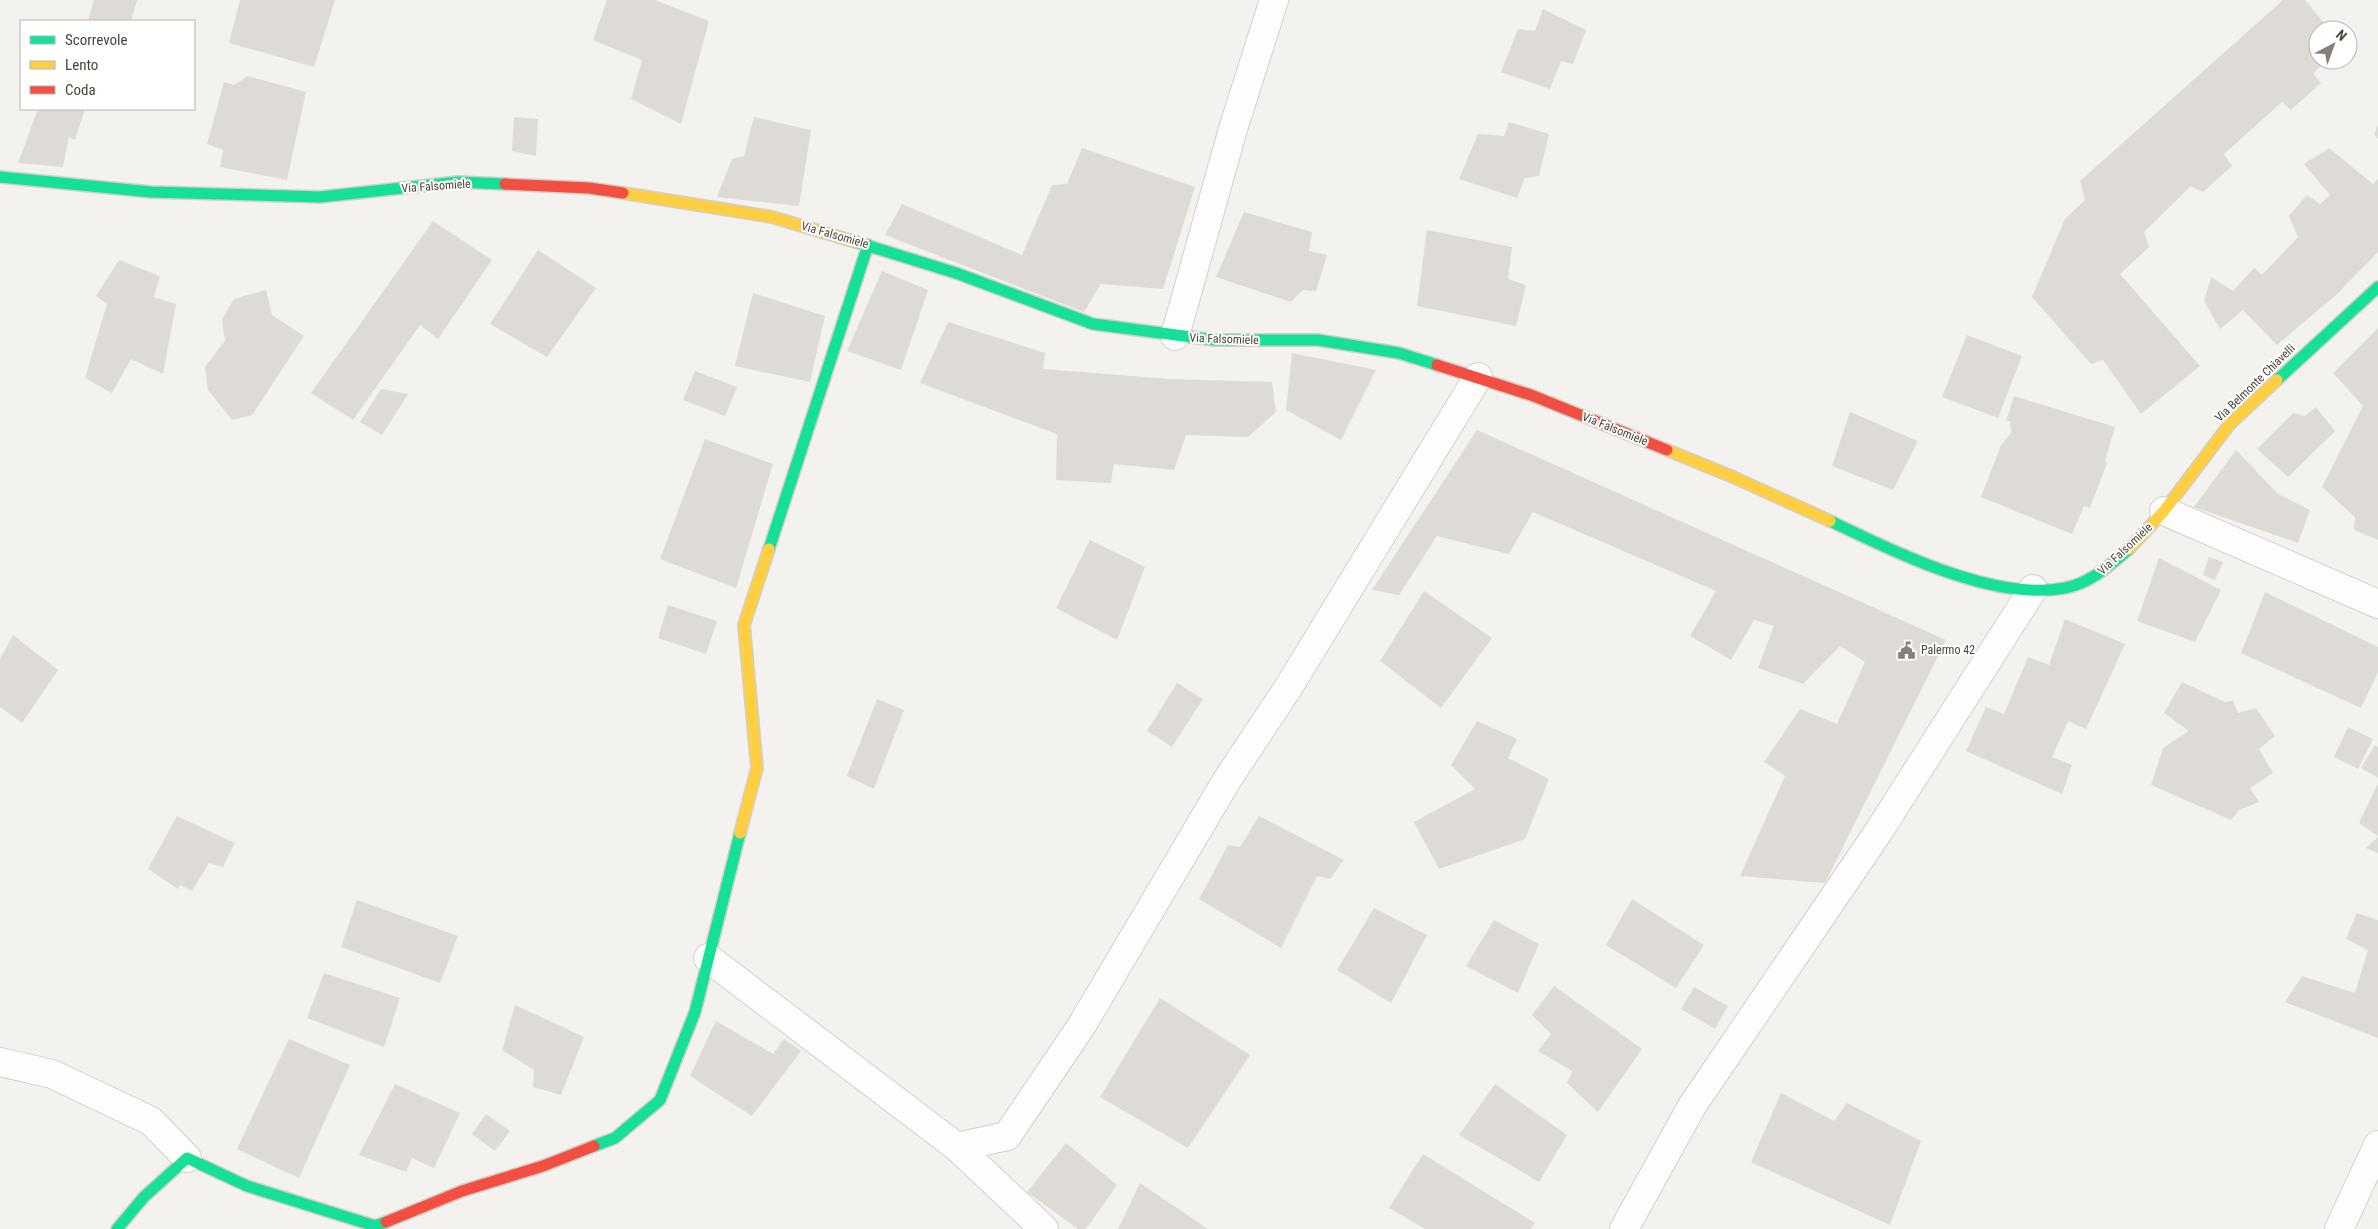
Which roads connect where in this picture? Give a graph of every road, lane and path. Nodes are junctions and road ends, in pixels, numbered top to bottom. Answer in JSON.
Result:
{"nodes":[{"id":1,"x":1274,"y":0,"type":"edge"},
{"id":2,"x":0,"y":177,"type":"edge"},
{"id":3,"x":868,"y":244,"type":"junction"},
{"id":4,"x":2378,"y":287,"type":"edge"},
{"id":5,"x":1175,"y":336,"type":"junction"},
{"id":6,"x":1478,"y":377,"type":"junction"},
{"id":7,"x":2164,"y":511,"type":"junction"},
{"id":8,"x":2033,"y":589,"type":"junction"},
{"id":9,"x":2378,"y":604,"type":"edge"},
{"id":10,"x":708,"y":958,"type":"junction"},
{"id":11,"x":0,"y":1062,"type":"edge"},
{"id":12,"x":2378,"y":1145,"type":"edge"},
{"id":13,"x":957,"y":1147,"type":"junction"},
{"id":14,"x":187,"y":1158,"type":"junction"},
{"id":15,"x":377,"y":1228,"type":"edge"},
{"id":16,"x":117,"y":1229,"type":"edge"},
{"id":17,"x":1044,"y":1229,"type":"edge"},
{"id":18,"x":1624,"y":1229,"type":"edge"},
{"id":19,"x":2339,"y":1229,"type":"edge"}],
"edges":[{"from":1,"to":5,"type":"street"},
{"from":2,"to":3,"type":"street","name":"Via Falsomiele"},
{"from":3,"to":5,"type":"street","name":"Via Falsomiele"},
{"from":3,"to":10,"type":"street"},
{"from":4,"to":7,"type":"street","name":"Via Belmonte Chiavelli"},
{"from":5,"to":6,"type":"street","name":"Via Falsomiele"},
{"from":6,"to":8,"type":"street","name":"Via Falsomiele"},
{"from":6,"to":13,"type":"street"},
{"from":7,"to":8,"type":"street","name":"Via Falsomiele"},
{"from":7,"to":9,"type":"street"},
{"from":8,"to":18,"type":"street"},
{"from":10,"to":13,"type":"street"},
{"from":10,"to":15,"type":"street"},
{"from":11,"to":14,"type":"street"},
{"from":12,"to":19,"type":"street"},
{"from":13,"to":17,"type":"street"},
{"from":14,"to":15,"type":"street"},
{"from":14,"to":16,"type":"street"}]}
